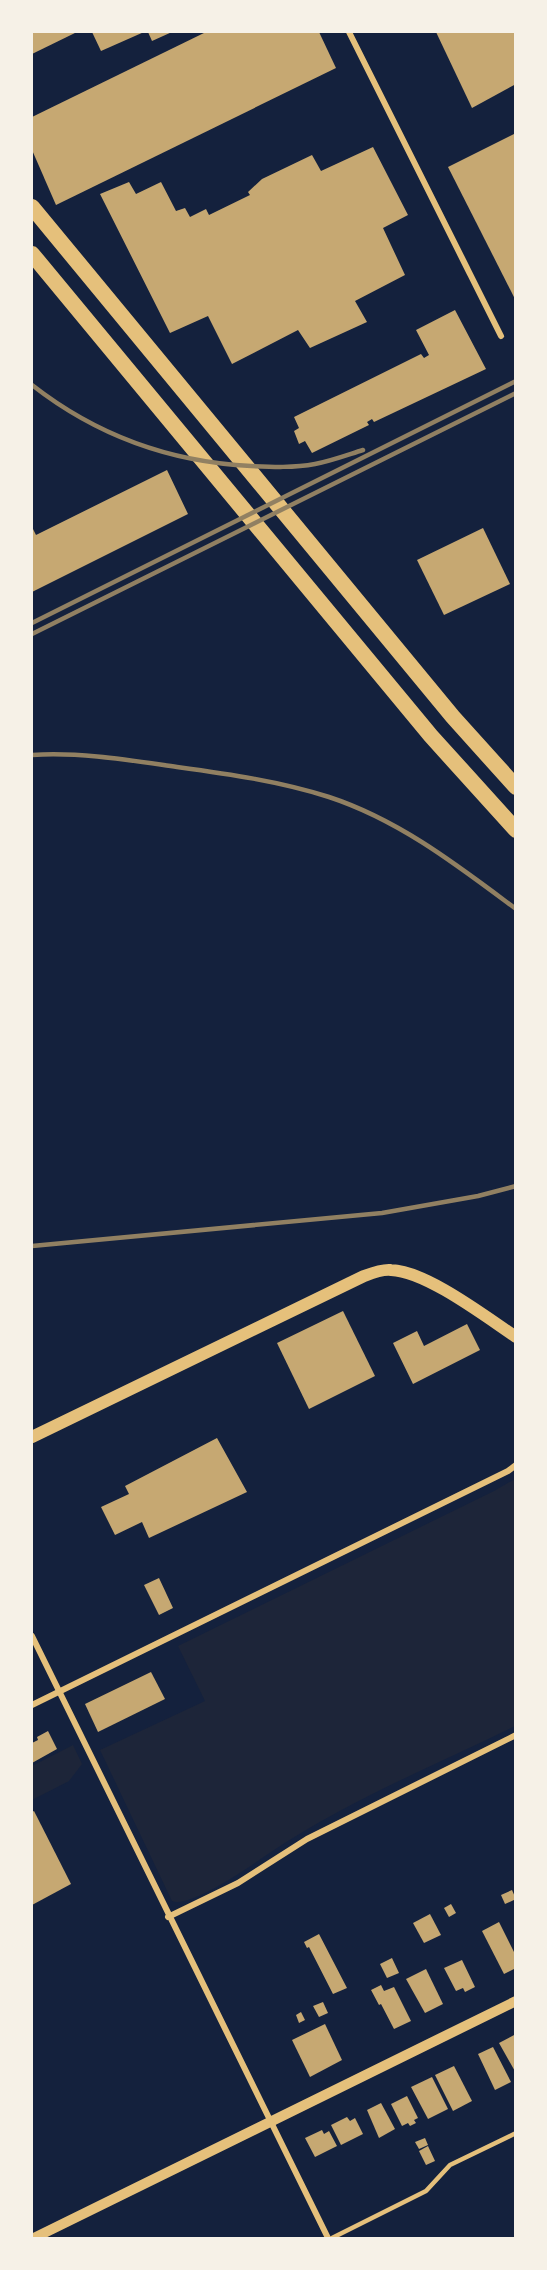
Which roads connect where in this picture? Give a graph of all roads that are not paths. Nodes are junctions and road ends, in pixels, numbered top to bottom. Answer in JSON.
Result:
{"nodes":[{"id":1,"x":349,"y":32,"type":"edge"},
{"id":2,"x":32,"y":207,"type":"edge"},
{"id":3,"x":32,"y":254,"type":"edge"},
{"id":4,"x":501,"y":336,"type":"dead end"},
{"id":5,"x":516,"y":788,"type":"edge"},
{"id":6,"x":516,"y":830,"type":"edge"},
{"id":7,"x":516,"y":1337,"type":"edge"},
{"id":8,"x":32,"y":1437,"type":"edge"},
{"id":9,"x":516,"y":1465,"type":"edge"},
{"id":10,"x":32,"y":1636,"type":"edge"},
{"id":11,"x":59,"y":1692,"type":"junction"},
{"id":12,"x":32,"y":1705,"type":"edge"},
{"id":13,"x":516,"y":1735,"type":"edge"},
{"id":14,"x":168,"y":1917,"type":"junction"},
{"id":15,"x":516,"y":2001,"type":"edge"},
{"id":16,"x":270,"y":2122,"type":"junction"},
{"id":17,"x":516,"y":2133,"type":"edge"},
{"id":18,"x":34,"y":2238,"type":"edge"},
{"id":19,"x":330,"y":2238,"type":"edge"}],
"edges":[{"from":1,"to":4,"type":"street"},
{"from":2,"to":5,"type":"highway"},
{"from":3,"to":6,"type":"highway"},
{"from":7,"to":8,"type":"main road"},
{"from":9,"to":11,"type":"street"},
{"from":10,"to":11,"type":"street"},
{"from":11,"to":12,"type":"street"},
{"from":11,"to":14,"type":"street"},
{"from":13,"to":14,"type":"street"},
{"from":14,"to":16,"type":"street"},
{"from":15,"to":16,"type":"street"},
{"from":16,"to":18,"type":"street"},
{"from":16,"to":19,"type":"street"},
{"from":17,"to":19,"type":"lane"}]}
